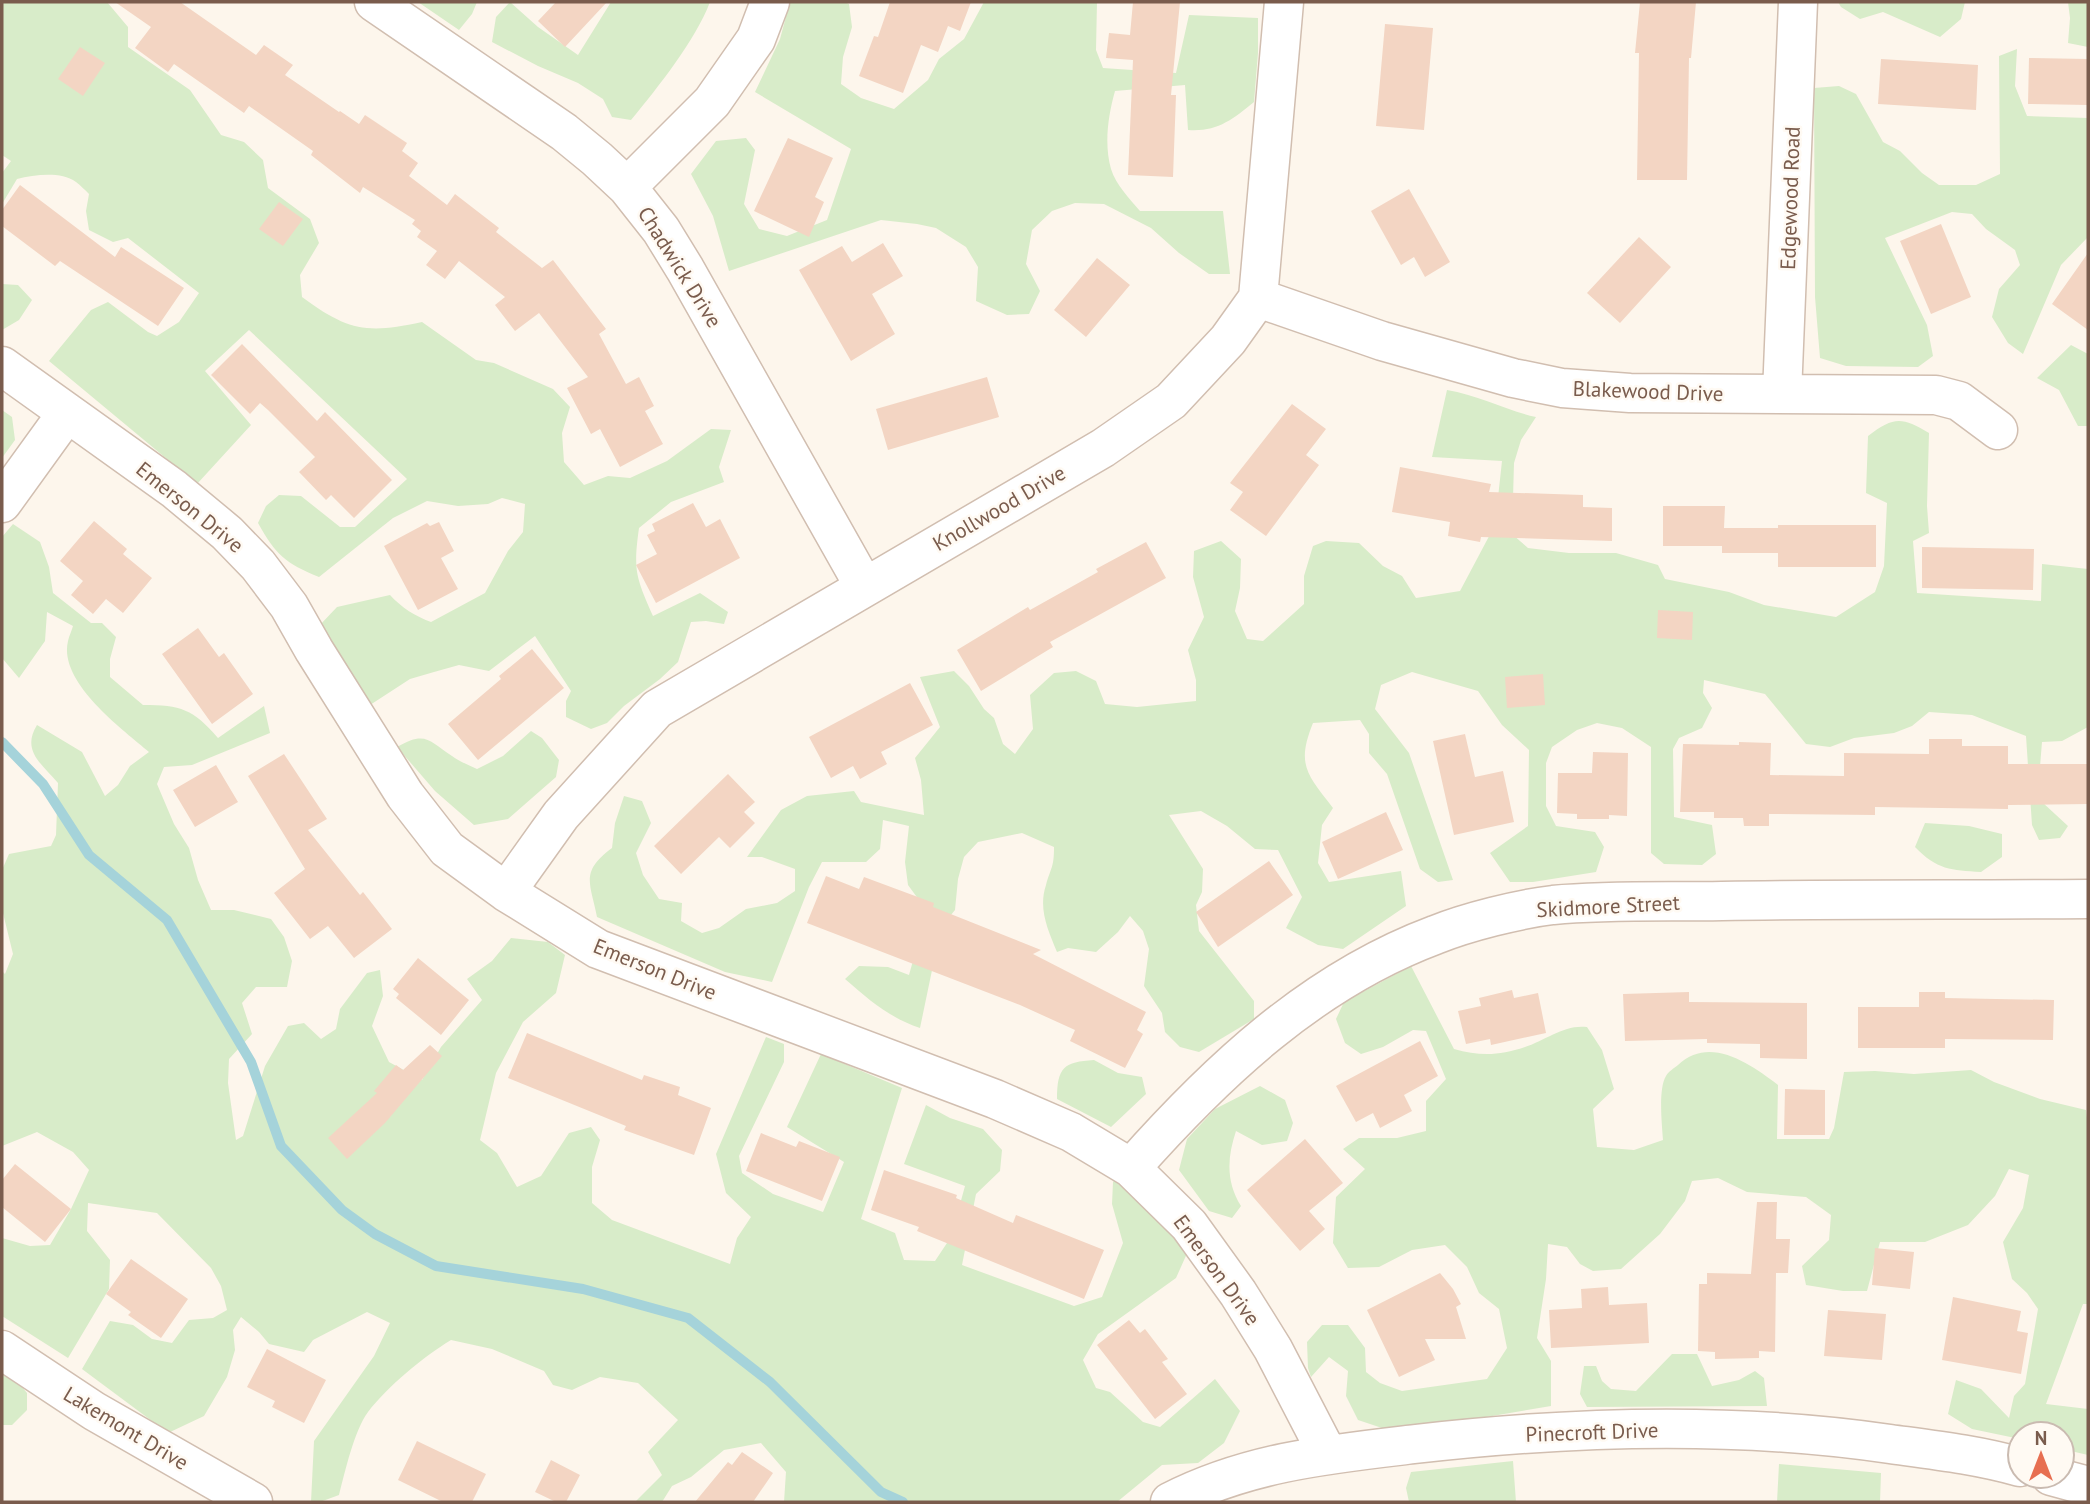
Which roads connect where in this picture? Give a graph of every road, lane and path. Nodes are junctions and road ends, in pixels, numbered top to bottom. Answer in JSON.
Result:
{"nodes":[{"id":1,"x":374,"y":2,"type":"edge"},
{"id":2,"x":770,"y":2,"type":"edge"},
{"id":3,"x":1284,"y":2,"type":"edge"},
{"id":4,"x":1798,"y":2,"type":"edge"},
{"id":5,"x":627,"y":187,"type":"junction"},
{"id":6,"x":1258,"y":298,"type":"junction"},
{"id":7,"x":2,"y":366,"type":"edge"},
{"id":8,"x":1782,"y":394,"type":"junction"},
{"id":9,"x":67,"y":413,"type":"junction"},
{"id":10,"x":1998,"y":430,"type":"dead end"},
{"id":11,"x":2,"y":503,"type":"edge"},
{"id":12,"x":864,"y":586,"type":"junction"},
{"id":13,"x":506,"y":892,"type":"junction"},
{"id":14,"x":2088,"y":899,"type":"edge"},
{"id":15,"x":1131,"y":1168,"type":"junction"},
{"id":16,"x":2,"y":1350,"type":"edge"},
{"id":17,"x":1327,"y":1453,"type":"junction"},
{"id":18,"x":2006,"y":1463,"type":"edge"},
{"id":19,"x":200,"y":1490,"type":"edge"},
{"id":20,"x":253,"y":1502,"type":"edge"},
{"id":21,"x":1170,"y":1502,"type":"edge"}],
"edges":[{"from":1,"to":5,"type":"street","name":"Chadwick Drive"},
{"from":2,"to":5,"type":"street"},
{"from":3,"to":6,"type":"street"},
{"from":4,"to":8,"type":"street","name":"Edgewood Road"},
{"from":5,"to":12,"type":"street","name":"Chadwick Drive"},
{"from":6,"to":8,"type":"street","name":"Blakewood Drive"},
{"from":6,"to":12,"type":"street","name":"Knollwood Drive"},
{"from":7,"to":9,"type":"street","name":"Emerson Drive"},
{"from":8,"to":10,"type":"street","name":"Blakewood Drive"},
{"from":9,"to":11,"type":"street"},
{"from":9,"to":13,"type":"street","name":"Emerson Drive"},
{"from":12,"to":13,"type":"street","name":"Knollwood Drive"},
{"from":13,"to":15,"type":"street","name":"Emerson Drive"},
{"from":14,"to":15,"type":"street","name":"Skidmore Street"},
{"from":15,"to":17,"type":"street","name":"Emerson Drive"},
{"from":16,"to":19,"type":"street","name":"Lakemont Drive"},
{"from":17,"to":18,"type":"street","name":"Pinecroft Drive"},
{"from":17,"to":21,"type":"street","name":"Pinecroft Drive"},
{"from":19,"to":20,"type":"street","name":"Lakemont Drive"}]}
